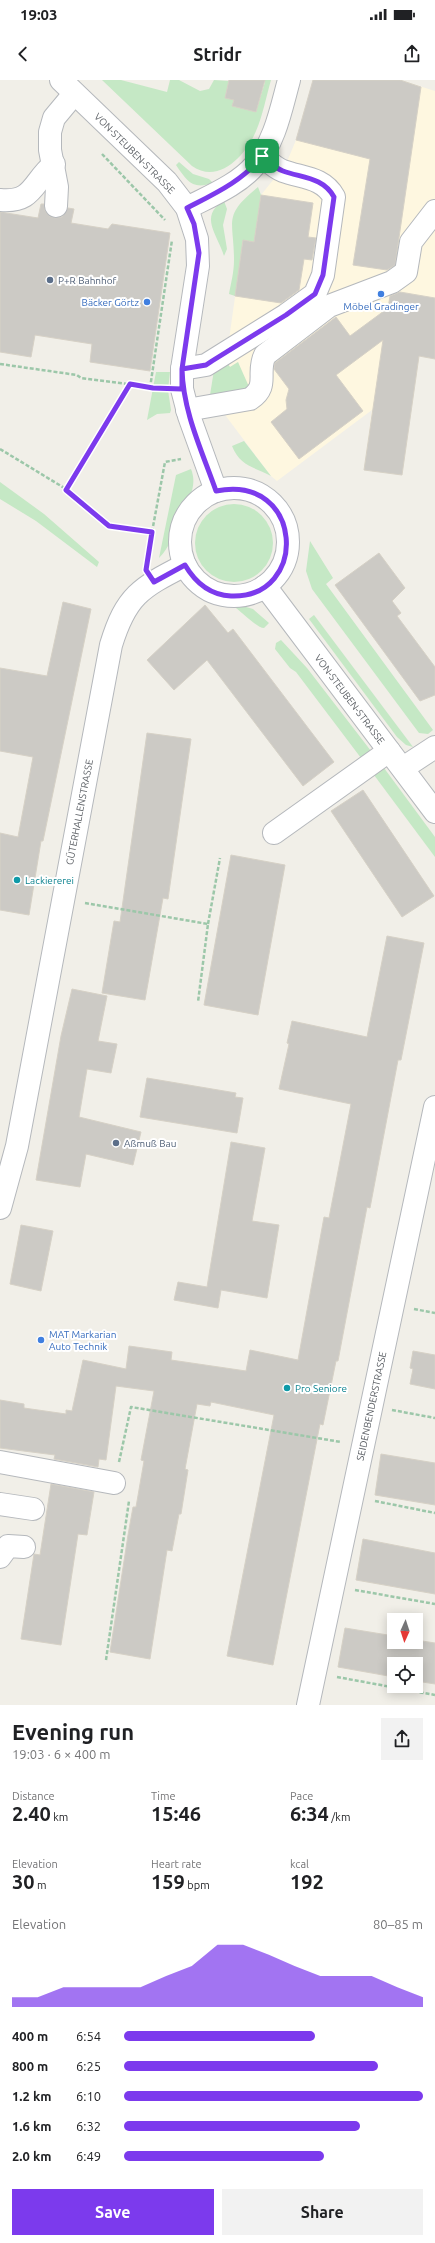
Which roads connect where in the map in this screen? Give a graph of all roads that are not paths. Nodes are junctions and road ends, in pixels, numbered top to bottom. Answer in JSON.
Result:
{"nodes":[{"id":1,"x":289,"y":80,"type":"edge"},
{"id":2,"x":68,"y":87,"type":"edge"},
{"id":3,"x":262,"y":156,"type":"junction"},
{"id":4,"x":54,"y":164,"type":"junction"},
{"id":5,"x":0,"y":200,"type":"edge"},
{"id":6,"x":56,"y":206,"type":"dead end"},
{"id":7,"x":187,"y":208,"type":"junction"},
{"id":8,"x":435,"y":211,"type":"edge"},
{"id":9,"x":182,"y":379,"type":"junction"},
{"id":10,"x":187,"y":410,"type":"junction"},
{"id":11,"x":216,"y":491,"type":"junction"},
{"id":12,"x":185,"y":565,"type":"junction"},
{"id":13,"x":265,"y":586,"type":"junction"},
{"id":14,"x":435,"y":747,"type":"edge"},
{"id":15,"x":389,"y":751,"type":"junction"},
{"id":16,"x":403,"y":768,"type":"junction"},
{"id":17,"x":435,"y":812,"type":"edge"},
{"id":18,"x":274,"y":833,"type":"dead end"},
{"id":19,"x":435,"y":1107,"type":"edge"},
{"id":20,"x":0,"y":1208,"type":"edge"},
{"id":21,"x":0,"y":1462,"type":"edge"},
{"id":22,"x":114,"y":1483,"type":"road end"},
{"id":23,"x":0,"y":1504,"type":"edge"},
{"id":24,"x":34,"y":1509,"type":"dead end"},
{"id":25,"x":24,"y":1547,"type":"dead end"},
{"id":26,"x":0,"y":1557,"type":"edge"},
{"id":27,"x":308,"y":1705,"type":"edge"}],
"edges":[{"from":1,"to":3,"type":"street"},
{"from":2,"to":4,"type":"street"},
{"from":2,"to":7,"type":"street","name":"VON-STEUBEN-STRASSE"},
{"from":3,"to":7,"type":"street"},
{"from":3,"to":9,"type":"street"},
{"from":4,"to":5,"type":"street"},
{"from":4,"to":6,"type":"street"},
{"from":7,"to":9,"type":"street","name":"VON-STEUBEN-STRASSE"},
{"from":8,"to":10,"type":"street"},
{"from":9,"to":10,"type":"street","name":"VON-STEUBEN-STRASSE"},
{"from":10,"to":11,"type":"street","name":"VON-STEUBEN-STRASSE"},
{"from":11,"to":12,"type":"street"},
{"from":11,"to":13,"type":"street"},
{"from":12,"to":13,"type":"street"},
{"from":12,"to":20,"type":"street","name":"GÜTERHALLENSTRASSE"},
{"from":13,"to":15,"type":"street","name":"VON-STEUBEN-STRASSE"},
{"from":14,"to":16,"type":"street"},
{"from":15,"to":16,"type":"street","name":"VON-STEUBEN-STRASSE"},
{"from":15,"to":18,"type":"street"},
{"from":16,"to":17,"type":"street","name":"VON-STEUBEN-STRASSE"},
{"from":19,"to":27,"type":"street","name":"SEIDENBENDERSTRASSE"},
{"from":21,"to":22,"type":"street"},
{"from":23,"to":24,"type":"street"},
{"from":25,"to":26,"type":"street"}]}
